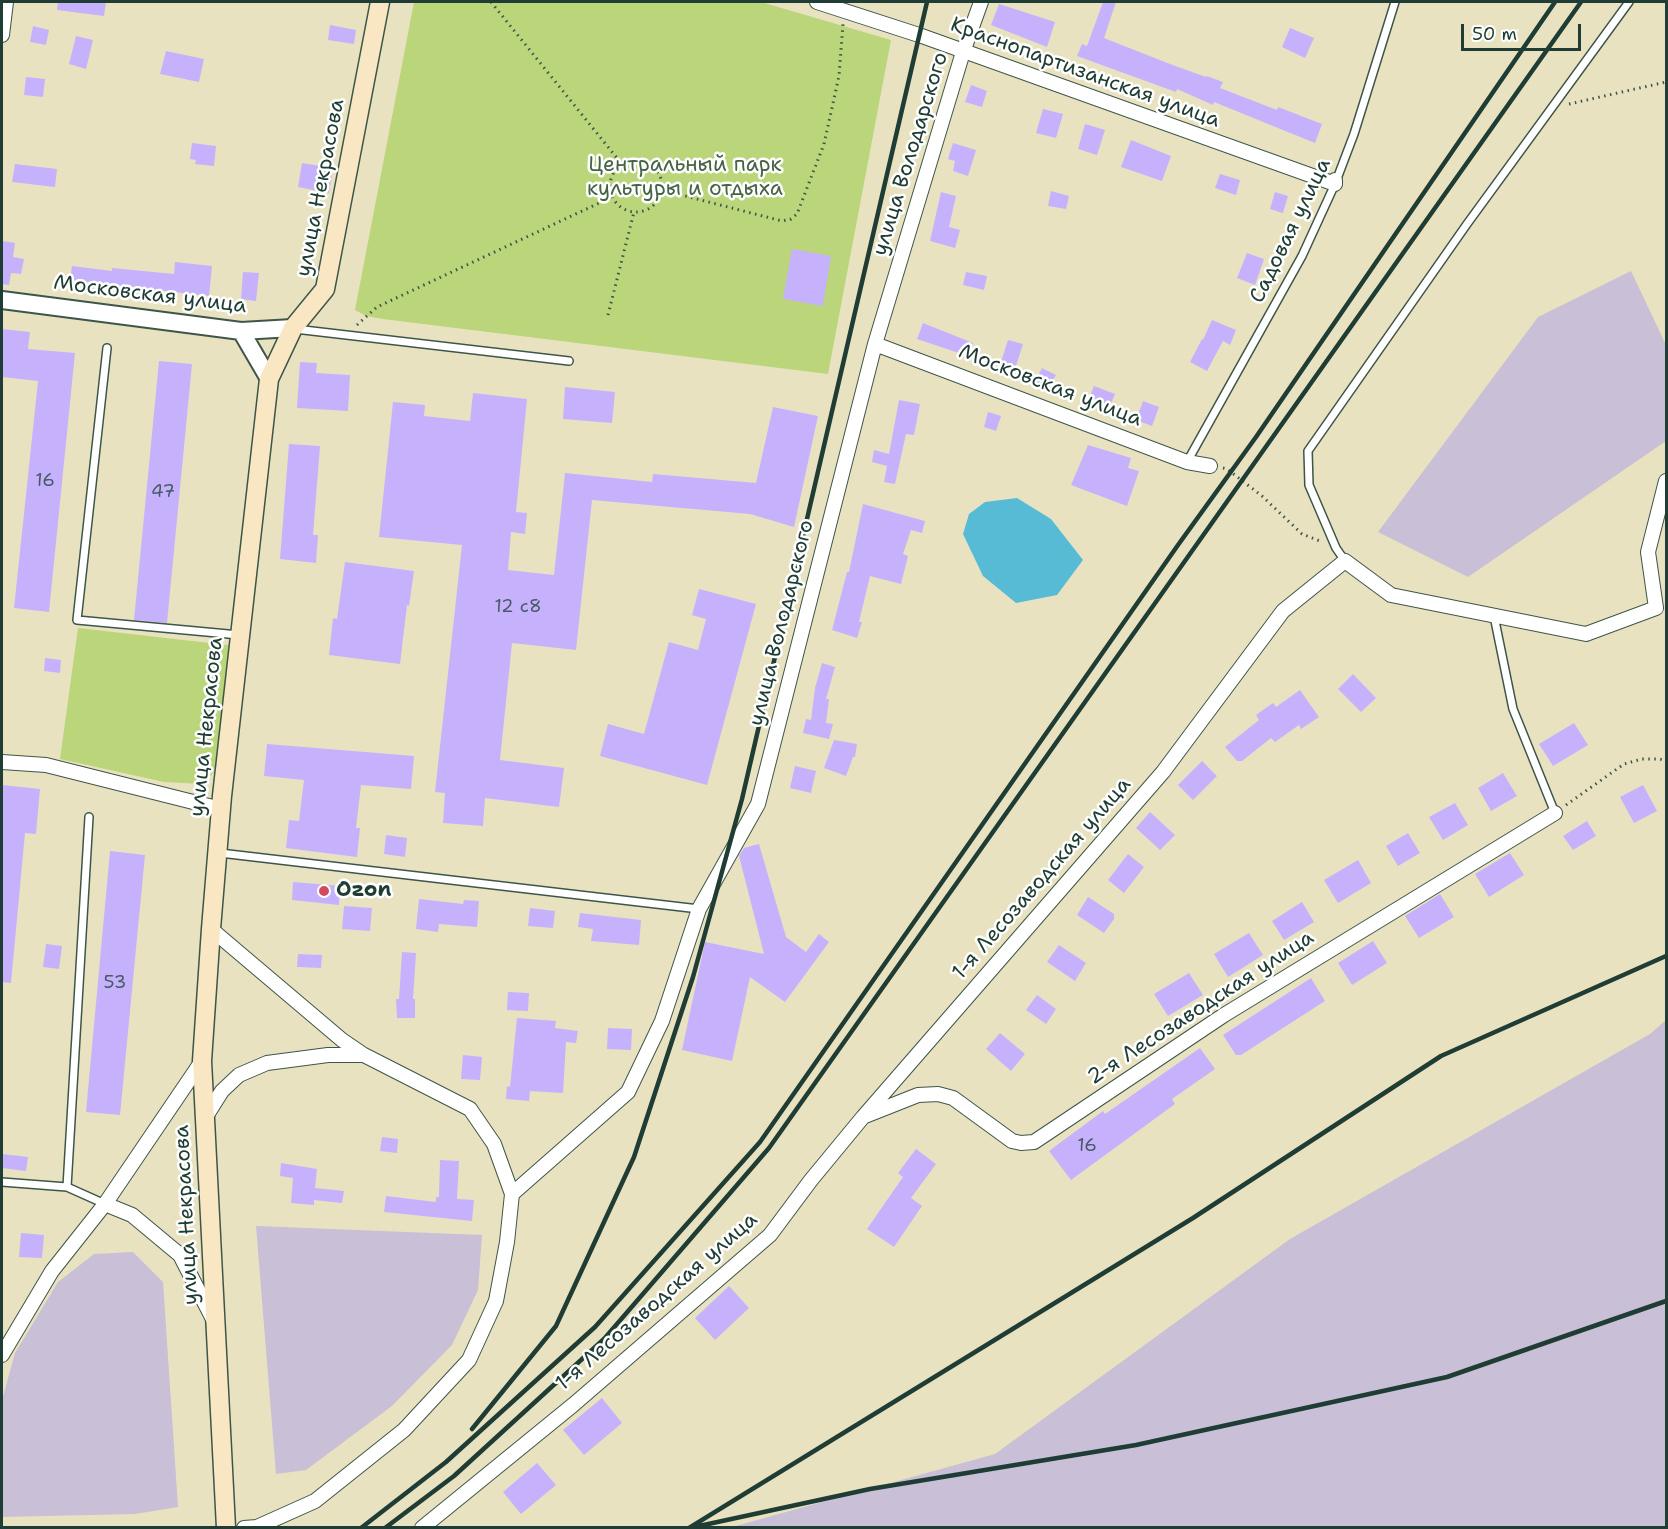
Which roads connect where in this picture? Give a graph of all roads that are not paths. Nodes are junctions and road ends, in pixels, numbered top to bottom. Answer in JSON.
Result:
{"nodes":[{"id":1,"x":6,"y":2,"type":"edge"},
{"id":2,"x":380,"y":2,"type":"edge"},
{"id":3,"x":818,"y":2,"type":"edge"},
{"id":4,"x":981,"y":2,"type":"edge"},
{"id":5,"x":1395,"y":2,"type":"edge"},
{"id":6,"x":1629,"y":2,"type":"edge"},
{"id":7,"x":2,"y":35,"type":"edge"},
{"id":8,"x":963,"y":52,"type":"junction"},
{"id":9,"x":1335,"y":182,"type":"junction"},
{"id":10,"x":2,"y":300,"type":"edge"},
{"id":11,"x":293,"y":328,"type":"junction"},
{"id":12,"x":241,"y":331,"type":"junction"},
{"id":13,"x":875,"y":344,"type":"junction"},
{"id":14,"x":107,"y":348,"type":"dead end"},
{"id":15,"x":569,"y":361,"type":"dead end"},
{"id":16,"x":269,"y":380,"type":"junction"},
{"id":17,"x":1187,"y":462,"type":"junction"},
{"id":18,"x":1210,"y":466,"type":"road end"},
{"id":19,"x":1666,"y":481,"type":"edge"},
{"id":20,"x":1346,"y":561,"type":"junction"},
{"id":21,"x":1656,"y":608,"type":"junction"},
{"id":22,"x":1494,"y":615,"type":"junction"},
{"id":23,"x":1666,"y":619,"type":"edge"},
{"id":24,"x":239,"y":635,"type":"junction"},
{"id":25,"x":2,"y":762,"type":"edge"},
{"id":26,"x":221,"y":809,"type":"junction"},
{"id":27,"x":1555,"y":813,"type":"joint"},
{"id":28,"x":89,"y":817,"type":"dead end"},
{"id":29,"x":217,"y":852,"type":"junction"},
{"id":30,"x":699,"y":909,"type":"junction"},
{"id":31,"x":211,"y":929,"type":"junction"},
{"id":32,"x":364,"y":1055,"type":"junction"},
{"id":33,"x":202,"y":1061,"type":"junction"},
{"id":34,"x":863,"y":1117,"type":"junction"},
{"id":35,"x":205,"y":1118,"type":"junction"},
{"id":36,"x":2,"y":1182,"type":"edge"},
{"id":37,"x":67,"y":1187,"type":"junction"},
{"id":38,"x":512,"y":1194,"type":"junction"},
{"id":39,"x":105,"y":1204,"type":"junction"},
{"id":40,"x":216,"y":1324,"type":"junction"},
{"id":41,"x":2,"y":1355,"type":"edge"},
{"id":42,"x":226,"y":1527,"type":"edge"},
{"id":43,"x":244,"y":1527,"type":"edge"},
{"id":44,"x":422,"y":1527,"type":"edge"}],
"edges":[{"from":1,"to":7,"type":"street"},
{"from":2,"to":11,"type":"main road","name":"улица Некрасова"},
{"from":3,"to":8,"type":"street","name":"Краснопартизанская улица"},
{"from":4,"to":8,"type":"street","name":"улица Володарского"},
{"from":5,"to":9,"type":"lane","name":"Садовая улица"},
{"from":6,"to":20,"type":"lane"},
{"from":8,"to":9,"type":"street","name":"Краснопартизанская улица"},
{"from":8,"to":13,"type":"street","name":"улица Володарского"},
{"from":9,"to":17,"type":"lane","name":"Садовая улица"},
{"from":10,"to":12,"type":"street","name":"Московская улица"},
{"from":11,"to":12,"type":"street","name":"Московская улица"},
{"from":11,"to":15,"type":"lane"},
{"from":11,"to":16,"type":"main road","name":"улица Некрасова"},
{"from":12,"to":16,"type":"street"},
{"from":13,"to":17,"type":"street","name":"Московская улица"},
{"from":13,"to":30,"type":"street","name":"улица Володарского"},
{"from":14,"to":24,"type":"lane"},
{"from":16,"to":24,"type":"main road","name":"улица Некрасова"},
{"from":17,"to":18,"type":"street","name":"Московская улица"},
{"from":19,"to":21,"type":"street"},
{"from":20,"to":22,"type":"street"},
{"from":20,"to":34,"type":"street","name":"1-я Лесозаводская улица"},
{"from":21,"to":22,"type":"street"},
{"from":21,"to":23,"type":"street"},
{"from":22,"to":27,"type":"lane"},
{"from":24,"to":26,"type":"main road","name":"улица Некрасова"},
{"from":25,"to":26,"type":"street"},
{"from":26,"to":29,"type":"main road","name":"улица Некрасова"},
{"from":27,"to":34,"type":"street","name":"2-я Лесозаводская улица"},
{"from":28,"to":37,"type":"lane"},
{"from":29,"to":30,"type":"lane"},
{"from":29,"to":31,"type":"main road","name":"улица Некрасова"},
{"from":30,"to":38,"type":"street","name":"улица Володарского"},
{"from":31,"to":32,"type":"street"},
{"from":31,"to":33,"type":"main road","name":"улица Некрасова"},
{"from":32,"to":35,"type":"street"},
{"from":32,"to":38,"type":"street"},
{"from":33,"to":35,"type":"main road","name":"улица Некрасова"},
{"from":33,"to":39,"type":"street"},
{"from":34,"to":44,"type":"street","name":"1-я Лесозаводская улица"},
{"from":35,"to":40,"type":"main road","name":"улица Некрасова"},
{"from":36,"to":37,"type":"lane"},
{"from":37,"to":39,"type":"lane"},
{"from":38,"to":43,"type":"street"},
{"from":39,"to":40,"type":"street"},
{"from":39,"to":41,"type":"street"},
{"from":40,"to":42,"type":"main road","name":"улица Некрасова"}]}
